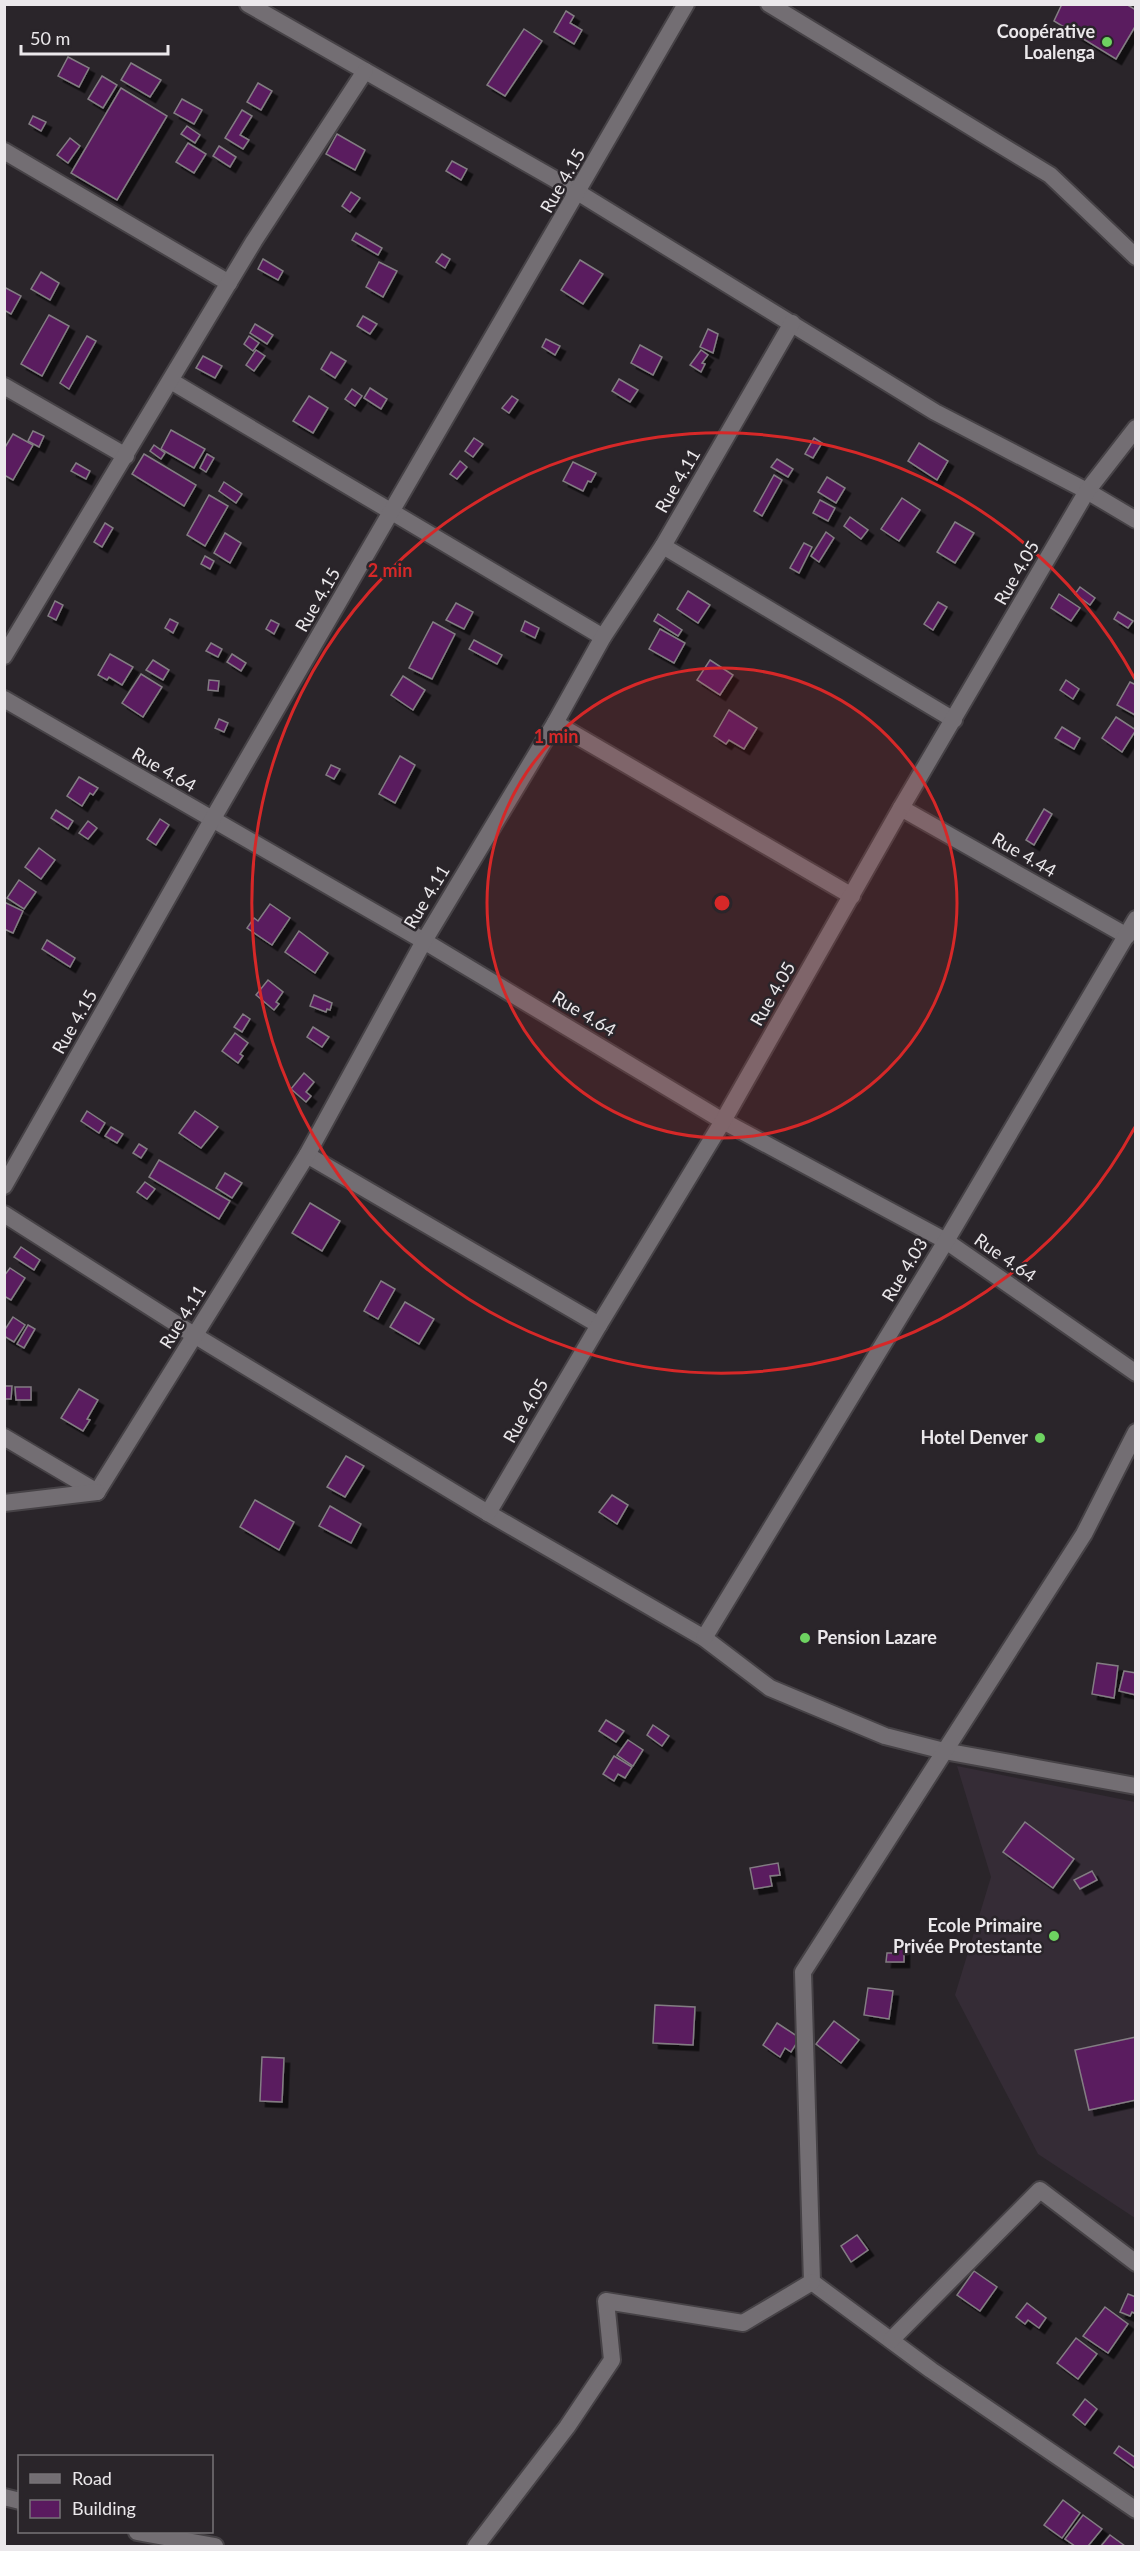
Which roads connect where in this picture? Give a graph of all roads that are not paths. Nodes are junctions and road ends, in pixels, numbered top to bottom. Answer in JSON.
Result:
{"nodes":[{"id":1,"x":249,"y":4,"type":"edge"},
{"id":2,"x":686,"y":4,"type":"edge"},
{"id":3,"x":769,"y":4,"type":"edge"},
{"id":4,"x":364,"y":71,"type":"junction"},
{"id":5,"x":4,"y":151,"type":"edge"},
{"id":6,"x":579,"y":193,"type":"junction"},
{"id":7,"x":1136,"y":257,"type":"edge"},
{"id":8,"x":229,"y":283,"type":"junction"},
{"id":9,"x":792,"y":324,"type":"junction"},
{"id":10,"x":171,"y":381,"type":"junction"},
{"id":11,"x":4,"y":386,"type":"edge"},
{"id":12,"x":1136,"y":428,"type":"edge"},
{"id":13,"x":126,"y":456,"type":"junction"},
{"id":14,"x":1087,"y":490,"type":"junction"},
{"id":15,"x":392,"y":512,"type":"junction"},
{"id":16,"x":1136,"y":520,"type":"edge"},
{"id":17,"x":663,"y":546,"type":"junction"},
{"id":18,"x":603,"y":637,"type":"junction"},
{"id":19,"x":4,"y":656,"type":"edge"},
{"id":20,"x":4,"y":699,"type":"edge"},
{"id":21,"x":954,"y":720,"type":"junction"},
{"id":22,"x":555,"y":723,"type":"junction"},
{"id":23,"x":902,"y":808,"type":"junction"},
{"id":24,"x":212,"y":820,"type":"junction"},
{"id":25,"x":852,"y":896,"type":"junction"},
{"id":26,"x":1136,"y":919,"type":"edge"},
{"id":27,"x":1127,"y":936,"type":"junction"},
{"id":28,"x":424,"y":941,"type":"junction"},
{"id":29,"x":723,"y":1121,"type":"junction"},
{"id":30,"x":308,"y":1155,"type":"junction"},
{"id":31,"x":4,"y":1186,"type":"edge"},
{"id":32,"x":4,"y":1214,"type":"edge"},
{"id":33,"x":946,"y":1241,"type":"junction"},
{"id":34,"x":599,"y":1324,"type":"junction"},
{"id":35,"x":194,"y":1335,"type":"junction"},
{"id":36,"x":1136,"y":1374,"type":"edge"},
{"id":37,"x":1136,"y":1432,"type":"edge"},
{"id":38,"x":4,"y":1437,"type":"edge"},
{"id":39,"x":97,"y":1491,"type":"junction"},
{"id":40,"x":4,"y":1503,"type":"edge"},
{"id":41,"x":488,"y":1513,"type":"junction"},
{"id":42,"x":704,"y":1638,"type":"junction"},
{"id":43,"x":944,"y":1751,"type":"junction"},
{"id":44,"x":1136,"y":1786,"type":"edge"},
{"id":45,"x":1136,"y":2263,"type":"edge"},
{"id":46,"x":812,"y":2282,"type":"junction"},
{"id":47,"x":891,"y":2340,"type":"junction"},
{"id":48,"x":1136,"y":2510,"type":"edge"},
{"id":49,"x":142,"y":2533,"type":"edge"},
{"id":50,"x":215,"y":2547,"type":"edge"},
{"id":51,"x":476,"y":2547,"type":"edge"}],
"edges":[{"from":1,"to":4,"type":"street"},
{"from":2,"to":6,"type":"street","name":"Rue 4.15"},
{"from":3,"to":7,"type":"street"},
{"from":4,"to":6,"type":"street"},
{"from":4,"to":8,"type":"street"},
{"from":5,"to":8,"type":"street"},
{"from":6,"to":9,"type":"street"},
{"from":6,"to":15,"type":"street","name":"Rue 4.15"},
{"from":8,"to":10,"type":"street"},
{"from":9,"to":14,"type":"street"},
{"from":9,"to":17,"type":"street","name":"Rue 4.11"},
{"from":10,"to":13,"type":"street"},
{"from":10,"to":15,"type":"street"},
{"from":11,"to":13,"type":"street"},
{"from":12,"to":14,"type":"street","name":"Rue 4.05"},
{"from":13,"to":19,"type":"street"},
{"from":14,"to":16,"type":"street"},
{"from":14,"to":21,"type":"street","name":"Rue 4.05"},
{"from":15,"to":18,"type":"street"},
{"from":15,"to":24,"type":"street","name":"Rue 4.15"},
{"from":17,"to":18,"type":"street","name":"Rue 4.11"},
{"from":17,"to":21,"type":"street"},
{"from":18,"to":22,"type":"street","name":"Rue 4.11"},
{"from":20,"to":24,"type":"street","name":"Rue 4.64"},
{"from":21,"to":23,"type":"street","name":"Rue 4.05"},
{"from":22,"to":25,"type":"street"},
{"from":22,"to":28,"type":"street","name":"Rue 4.11"},
{"from":23,"to":25,"type":"street","name":"Rue 4.05"},
{"from":23,"to":27,"type":"street","name":"Rue 4.44"},
{"from":24,"to":28,"type":"street","name":"Rue 4.64"},
{"from":24,"to":31,"type":"street","name":"Rue 4.15"},
{"from":25,"to":29,"type":"street","name":"Rue 4.05"},
{"from":26,"to":27,"type":"street","name":"Rue 4.03"},
{"from":27,"to":33,"type":"street","name":"Rue 4.03"},
{"from":28,"to":29,"type":"street","name":"Rue 4.64"},
{"from":28,"to":30,"type":"street","name":"Rue 4.11"},
{"from":29,"to":33,"type":"street","name":"Rue 4.64"},
{"from":29,"to":34,"type":"street","name":"Rue 4.05"},
{"from":30,"to":34,"type":"street"},
{"from":30,"to":35,"type":"street","name":"Rue 4.11"},
{"from":32,"to":35,"type":"street"},
{"from":33,"to":36,"type":"street","name":"Rue 4.64"},
{"from":33,"to":42,"type":"street","name":"Rue 4.03"},
{"from":34,"to":41,"type":"street","name":"Rue 4.05"},
{"from":35,"to":39,"type":"street","name":"Rue 4.11"},
{"from":35,"to":41,"type":"street"},
{"from":37,"to":43,"type":"street"},
{"from":38,"to":39,"type":"street"},
{"from":39,"to":40,"type":"street"},
{"from":41,"to":42,"type":"street"},
{"from":42,"to":43,"type":"street"},
{"from":43,"to":44,"type":"street"},
{"from":43,"to":46,"type":"street"},
{"from":45,"to":47,"type":"street"},
{"from":46,"to":47,"type":"street"},
{"from":46,"to":51,"type":"street"},
{"from":47,"to":48,"type":"street"},
{"from":49,"to":50,"type":"street"}]}
